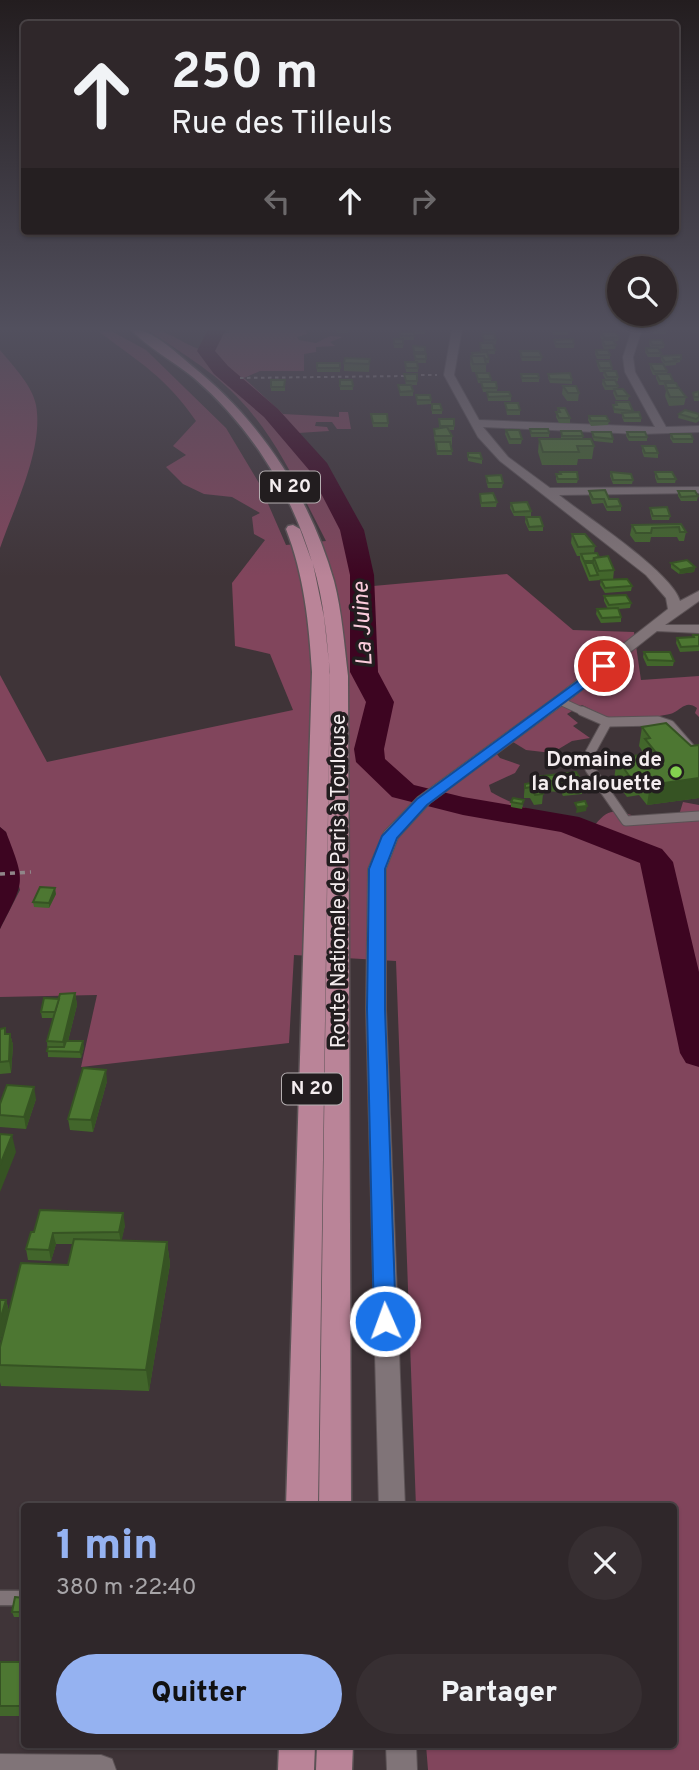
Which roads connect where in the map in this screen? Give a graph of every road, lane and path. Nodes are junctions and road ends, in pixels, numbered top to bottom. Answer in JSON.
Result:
{"nodes":[{"id":1,"x":220,"y":412,"type":"edge"},
{"id":2,"x":235,"y":412,"type":"edge"},
{"id":3,"x":470,"y":412,"type":"edge"},
{"id":4,"x":653,"y":412,"type":"edge"},
{"id":5,"x":476,"y":423,"type":"junction"},
{"id":6,"x":699,"y":429,"type":"edge"},
{"id":7,"x":663,"y":430,"type":"junction"},
{"id":8,"x":699,"y":490,"type":"edge"},
{"id":9,"x":547,"y":492,"type":"junction"},
{"id":10,"x":699,"y":595,"type":"edge"},
{"id":11,"x":675,"y":610,"type":"junction"},
{"id":12,"x":656,"y":626,"type":"junction"},
{"id":13,"x":699,"y":629,"type":"edge"},
{"id":14,"x":559,"y":701,"type":"junction"},
{"id":15,"x":607,"y":722,"type":"junction"},
{"id":16,"x":699,"y":758,"type":"edge"},
{"id":17,"x":699,"y":816,"type":"edge"},
{"id":18,"x":31,"y":872,"type":"dead end"},
{"id":19,"x":0,"y":874,"type":"edge"},
{"id":20,"x":302,"y":1503,"type":"edge"},
{"id":21,"x":335,"y":1503,"type":"edge"},
{"id":22,"x":392,"y":1503,"type":"edge"},
{"id":23,"x":0,"y":1598,"type":"edge"},
{"id":24,"x":21,"y":1598,"type":"edge"},
{"id":25,"x":297,"y":1748,"type":"edge"},
{"id":26,"x":335,"y":1748,"type":"edge"},
{"id":27,"x":401,"y":1748,"type":"edge"},
{"id":28,"x":0,"y":1769,"type":"edge"},
{"id":29,"x":101,"y":1770,"type":"edge"},
{"id":30,"x":296,"y":1770,"type":"edge"},
{"id":31,"x":334,"y":1770,"type":"edge"},
{"id":32,"x":402,"y":1770,"type":"edge"}],
"edges":[{"from":1,"to":20,"type":"main road","name":"Route Nationale de Paris à Toulouse","number":"N 20"},
{"from":2,"to":21,"type":"main road","name":"Route Nationale de Paris à Toulouse","number":"N 20"},
{"from":3,"to":5,"type":"street"},
{"from":4,"to":7,"type":"street"},
{"from":5,"to":7,"type":"street"},
{"from":5,"to":9,"type":"street"},
{"from":6,"to":7,"type":"street"},
{"from":8,"to":9,"type":"street"},
{"from":9,"to":11,"type":"street"},
{"from":10,"to":11,"type":"street"},
{"from":11,"to":12,"type":"street"},
{"from":12,"to":13,"type":"street"},
{"from":12,"to":14,"type":"street"},
{"from":14,"to":15,"type":"lane"},
{"from":14,"to":22,"type":"street"},
{"from":15,"to":16,"type":"lane"},
{"from":15,"to":17,"type":"lane"},
{"from":18,"to":19,"type":"path"},
{"from":23,"to":24,"type":"lane"},
{"from":25,"to":30,"type":"main road"},
{"from":26,"to":31,"type":"main road"},
{"from":27,"to":32,"type":"street"},
{"from":28,"to":29,"type":"street"}]}
